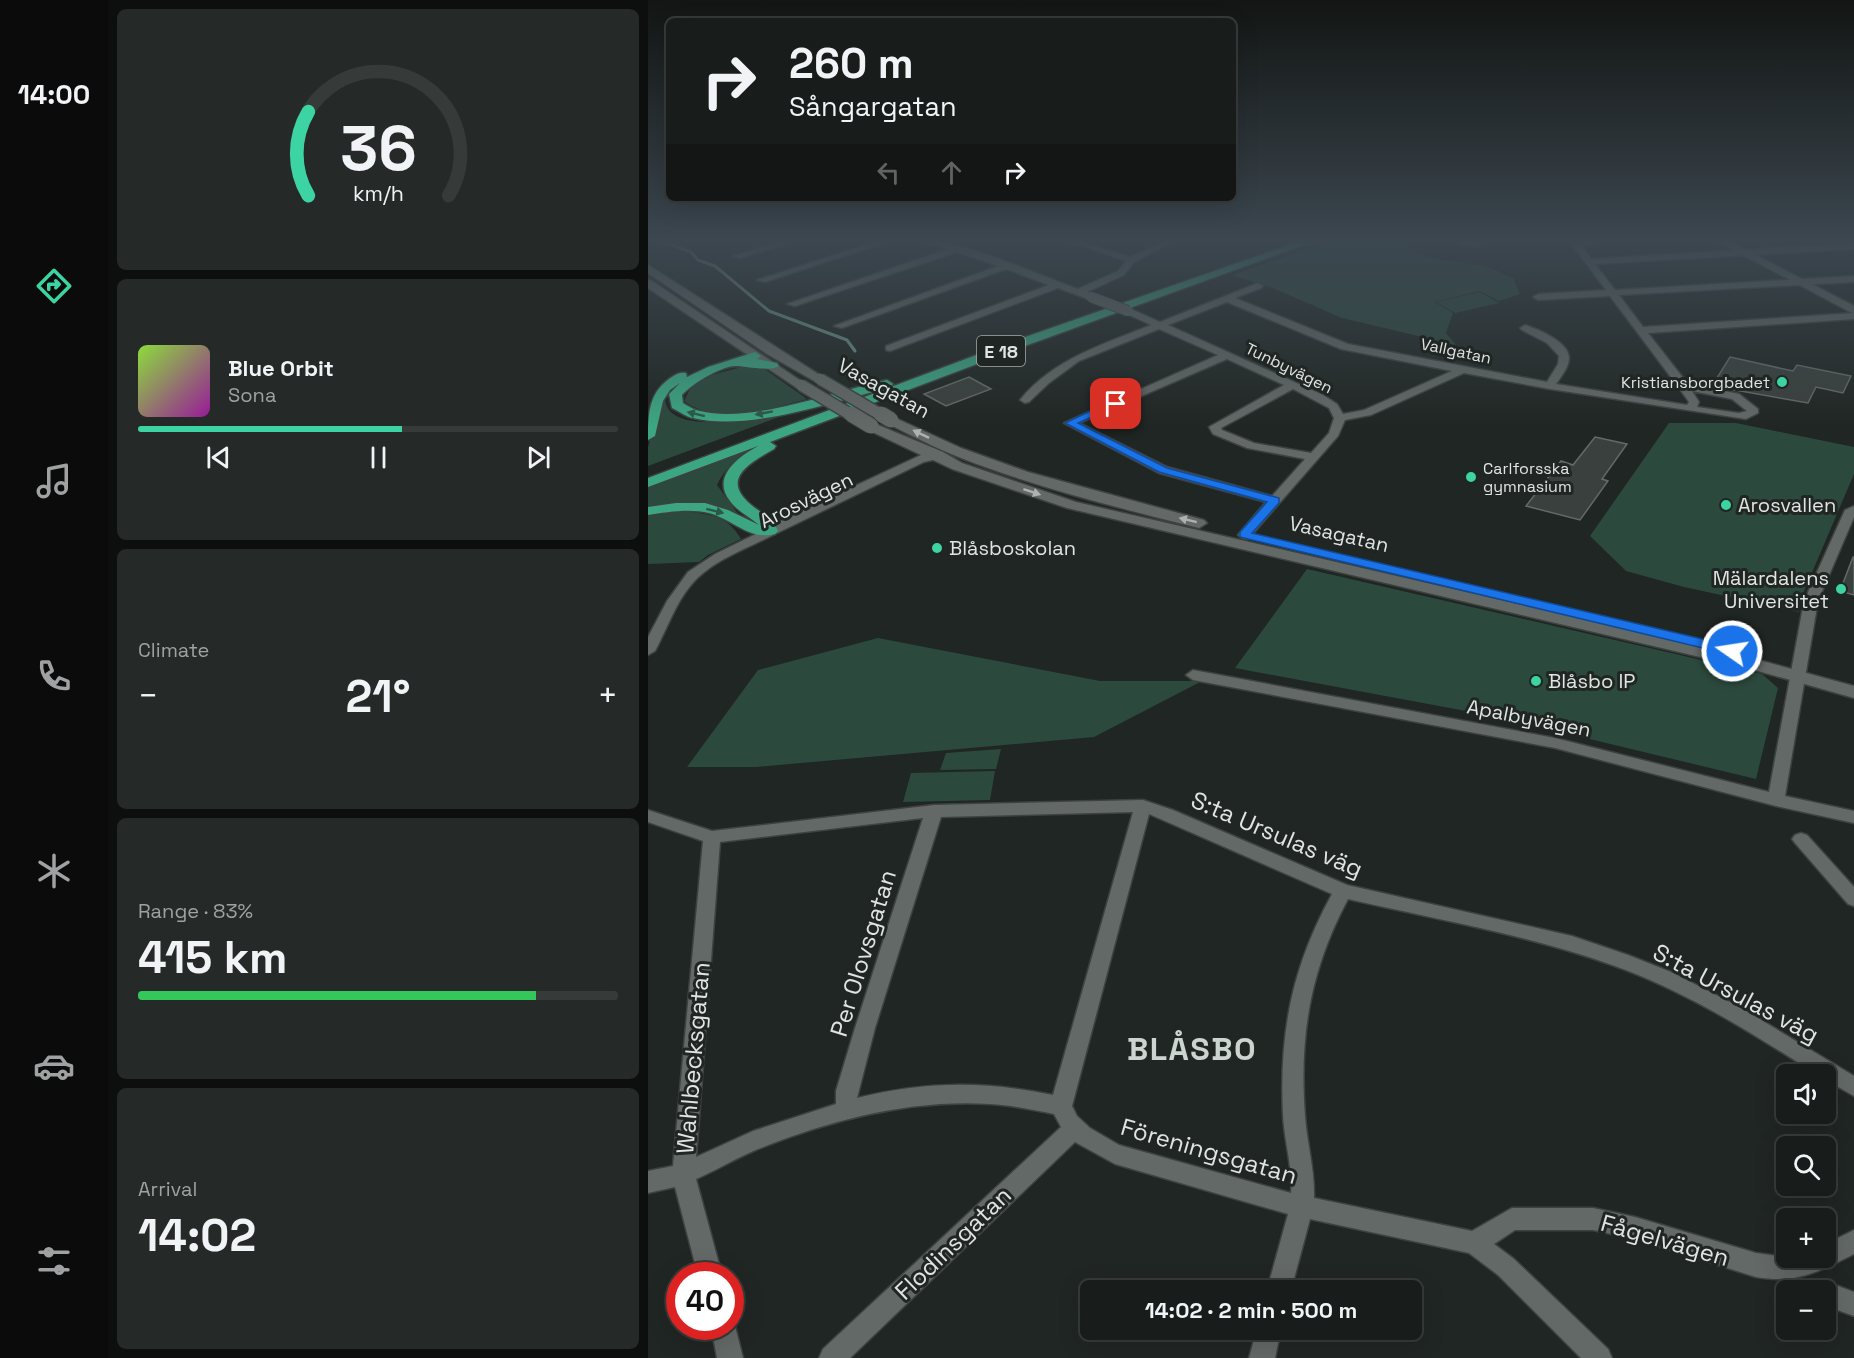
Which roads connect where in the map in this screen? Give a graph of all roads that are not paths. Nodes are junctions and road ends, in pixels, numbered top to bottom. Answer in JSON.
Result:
{"nodes":[{"id":1,"x":675,"y":301,"type":"edge"},
{"id":2,"x":698,"y":301,"type":"edge"},
{"id":3,"x":800,"y":301,"type":"edge"},
{"id":4,"x":908,"y":301,"type":"edge"},
{"id":5,"x":1014,"y":301,"type":"edge"},
{"id":6,"x":1103,"y":301,"type":"edge"},
{"id":7,"x":1119,"y":301,"type":"edge"},
{"id":8,"x":1139,"y":301,"type":"edge"},
{"id":9,"x":1222,"y":301,"type":"edge"},
{"id":10,"x":1234,"y":301,"type":"edge"},
{"id":11,"x":1618,"y":301,"type":"edge"},
{"id":12,"x":1836,"y":301,"type":"edge"},
{"id":13,"x":792,"y":304,"type":"dead end"},
{"id":14,"x":1854,"y":311,"type":"edge"},
{"id":15,"x":1854,"y":316,"type":"edge"},
{"id":16,"x":1160,"y":324,"type":"junction"},
{"id":17,"x":839,"y":326,"type":"dead end"},
{"id":18,"x":1525,"y":328,"type":"dead end"},
{"id":19,"x":1641,"y":330,"type":"junction"},
{"id":20,"x":768,"y":348,"type":"junction"},
{"id":21,"x":890,"y":348,"type":"dead end"},
{"id":22,"x":748,"y":351,"type":"junction"},
{"id":23,"x":1228,"y":356,"type":"junction"},
{"id":24,"x":773,"y":366,"type":"junction"},
{"id":25,"x":716,"y":369,"type":"junction"},
{"id":26,"x":1462,"y":370,"type":"junction"},
{"id":27,"x":886,"y":384,"type":"junction"},
{"id":28,"x":1292,"y":385,"type":"junction"},
{"id":29,"x":1550,"y":386,"type":"junction"},
{"id":30,"x":1683,"y":386,"type":"junction"},
{"id":31,"x":874,"y":398,"type":"junction"},
{"id":32,"x":1025,"y":400,"type":"dead end"},
{"id":33,"x":1687,"y":409,"type":"junction"},
{"id":34,"x":1340,"y":418,"type":"junction"},
{"id":35,"x":648,"y":436,"type":"edge"},
{"id":36,"x":900,"y":440,"type":"junction"},
{"id":37,"x":951,"y":449,"type":"junction"},
{"id":38,"x":936,"y":456,"type":"junction"},
{"id":39,"x":1314,"y":457,"type":"junction"},
{"id":40,"x":957,"y":466,"type":"junction"},
{"id":41,"x":648,"y":472,"type":"edge"},
{"id":42,"x":902,"y":472,"type":"junction"},
{"id":43,"x":648,"y":483,"type":"edge"},
{"id":44,"x":1275,"y":501,"type":"junction"},
{"id":45,"x":1854,"y":510,"type":"edge"},
{"id":46,"x":648,"y":511,"type":"edge"},
{"id":47,"x":774,"y":534,"type":"junction"},
{"id":48,"x":1240,"y":539,"type":"junction"},
{"id":49,"x":655,"y":625,"type":"edge"},
{"id":50,"x":648,"y":651,"type":"edge"},
{"id":51,"x":1800,"y":671,"type":"junction"},
{"id":52,"x":1193,"y":675,"type":"dead end"},
{"id":53,"x":1854,"y":680,"type":"edge"},
{"id":54,"x":1854,"y":692,"type":"edge"},
{"id":55,"x":1776,"y":800,"type":"junction"},
{"id":56,"x":1143,"y":806,"type":"junction"},
{"id":57,"x":934,"y":811,"type":"junction"},
{"id":58,"x":648,"y":816,"type":"edge"},
{"id":59,"x":1854,"y":817,"type":"edge"},
{"id":60,"x":712,"y":837,"type":"junction"},
{"id":61,"x":1802,"y":839,"type":"dead end"},
{"id":62,"x":1343,"y":891,"type":"junction"},
{"id":63,"x":1854,"y":899,"type":"edge"},
{"id":64,"x":1854,"y":1088,"type":"edge"},
{"id":65,"x":1061,"y":1106,"type":"junction"},
{"id":66,"x":846,"y":1112,"type":"junction"},
{"id":67,"x":1075,"y":1129,"type":"junction"},
{"id":68,"x":683,"y":1174,"type":"junction"},
{"id":69,"x":648,"y":1182,"type":"edge"},
{"id":70,"x":1300,"y":1206,"type":"junction"},
{"id":71,"x":1854,"y":1242,"type":"edge"},
{"id":72,"x":1474,"y":1243,"type":"junction"},
{"id":73,"x":1836,"y":1251,"type":"edge"},
{"id":74,"x":707,"y":1262,"type":"edge"},
{"id":75,"x":1776,"y":1268,"type":"edge"},
{"id":76,"x":1282,"y":1280,"type":"edge"},
{"id":77,"x":726,"y":1340,"type":"edge"},
{"id":78,"x":1266,"y":1340,"type":"edge"},
{"id":79,"x":730,"y":1358,"type":"edge"},
{"id":80,"x":832,"y":1358,"type":"edge"},
{"id":81,"x":1262,"y":1358,"type":"edge"},
{"id":82,"x":1599,"y":1358,"type":"edge"}],
"edges":[{"from":1,"to":22,"type":"street","name":"Vasagatan"},
{"from":2,"to":20,"type":"street","name":"Vasagatan"},
{"from":3,"to":13,"type":"street"},
{"from":4,"to":17,"type":"street"},
{"from":5,"to":21,"type":"street"},
{"from":6,"to":16,"type":"street","name":"Tunbyvägen","bridge":true},
{"from":7,"to":27,"type":"highway","number":"E 18"},
{"from":8,"to":31,"type":"highway","number":"E 18"},
{"from":9,"to":16,"type":"street"},
{"from":10,"to":26,"type":"street","name":"Vallgatan"},
{"from":11,"to":19,"type":"street"},
{"from":12,"to":14,"type":"street"},
{"from":15,"to":19,"type":"street"},
{"from":16,"to":23,"type":"street","name":"Tunbyvägen"},
{"from":16,"to":32,"type":"street"},
{"from":18,"to":29,"type":"street"},
{"from":19,"to":30,"type":"street"},
{"from":20,"to":22,"type":"street"},
{"from":37,"to":20,"type":"street","name":"Vasagatan","one_way":true,"bridge":true},
{"from":22,"to":24,"type":"street","name":"Vasagatan"},
{"from":22,"to":25,"type":"highway","number":"E 18"},
{"from":22,"to":35,"type":"highway"},
{"from":23,"to":28,"type":"street","name":"Tunbyvägen"},
{"from":23,"to":44,"type":"street"},
{"from":24,"to":25,"type":"highway","number":"E 18"},
{"from":24,"to":36,"type":"street","name":"Vasagatan","bridge":true},
{"from":27,"to":25,"type":"highway","number":"E 18","one_way":true},
{"from":26,"to":29,"type":"street","name":"Vallgatan"},
{"from":26,"to":34,"type":"street"},
{"from":27,"to":41,"type":"highway","number":"E 18"},
{"from":28,"to":34,"type":"street","name":"Tunbyvägen"},
{"from":28,"to":39,"type":"street"},
{"from":29,"to":33,"type":"street","name":"Vallgatan"},
{"from":30,"to":33,"type":"street"},
{"from":30,"to":33,"type":"street","name":"Vallgatan"},
{"from":31,"to":43,"type":"highway","number":"E 18"},
{"from":31,"to":47,"type":"highway","number":"E 18"},
{"from":34,"to":39,"type":"street"},
{"from":36,"to":38,"type":"street","name":"Vasagatan"},
{"from":36,"to":42,"type":"street"},
{"from":37,"to":38,"type":"street","name":"Arosvägen"},
{"from":48,"to":37,"type":"street","name":"Vasagatan","one_way":true},
{"from":38,"to":40,"type":"street","name":"Vasagatan"},
{"from":38,"to":42,"type":"street","name":"Arosvägen"},
{"from":39,"to":44,"type":"street"},
{"from":40,"to":42,"type":"street"},
{"from":40,"to":48,"type":"street","name":"Vasagatan","one_way":true},
{"from":42,"to":47,"type":"street","name":"Arosvägen"},
{"from":44,"to":48,"type":"street"},
{"from":45,"to":51,"type":"street"},
{"from":46,"to":47,"type":"highway","one_way":true},
{"from":47,"to":49,"type":"street","name":"Arosvägen"},
{"from":48,"to":51,"type":"street","name":"Vasagatan"},
{"from":49,"to":50,"type":"street","name":"Arosvägen"},
{"from":51,"to":53,"type":"street","name":"Vasagatan"},
{"from":51,"to":54,"type":"street","name":"Vasagatan"},
{"from":51,"to":55,"type":"street"},
{"from":52,"to":55,"type":"street","name":"Apalbyvägen"},
{"from":55,"to":59,"type":"street","name":"Apalbyvägen"},
{"from":56,"to":57,"type":"street","name":"S:ta Ursulas väg"},
{"from":56,"to":62,"type":"street","name":"S:ta Ursulas väg"},
{"from":56,"to":65,"type":"street"},
{"from":57,"to":60,"type":"street","name":"S:ta Ursulas väg"},
{"from":57,"to":66,"type":"street","name":"Per Olovsgatan"},
{"from":58,"to":60,"type":"street","name":"S:ta Ursulas väg"},
{"from":60,"to":68,"type":"street","name":"Wahlbecksgatan"},
{"from":61,"to":63,"type":"street"},
{"from":62,"to":64,"type":"street","name":"S:ta Ursulas väg"},
{"from":62,"to":70,"type":"street"},
{"from":65,"to":66,"type":"street"},
{"from":65,"to":67,"type":"street","name":"Föreningsgatan"},
{"from":66,"to":68,"type":"street"},
{"from":67,"to":70,"type":"street","name":"Föreningsgatan"},
{"from":67,"to":80,"type":"street","name":"Flodinsgatan"},
{"from":68,"to":69,"type":"street"},
{"from":68,"to":74,"type":"street","name":"Wahlbecksgatan"},
{"from":70,"to":72,"type":"street","name":"Föreningsgatan"},
{"from":70,"to":76,"type":"street"},
{"from":71,"to":73,"type":"street","name":"Fågelvägen"},
{"from":72,"to":75,"type":"street","name":"Fågelvägen"},
{"from":72,"to":82,"type":"street","name":"Föreningsgatan"},
{"from":77,"to":79,"type":"street"},
{"from":78,"to":81,"type":"street"}]}
